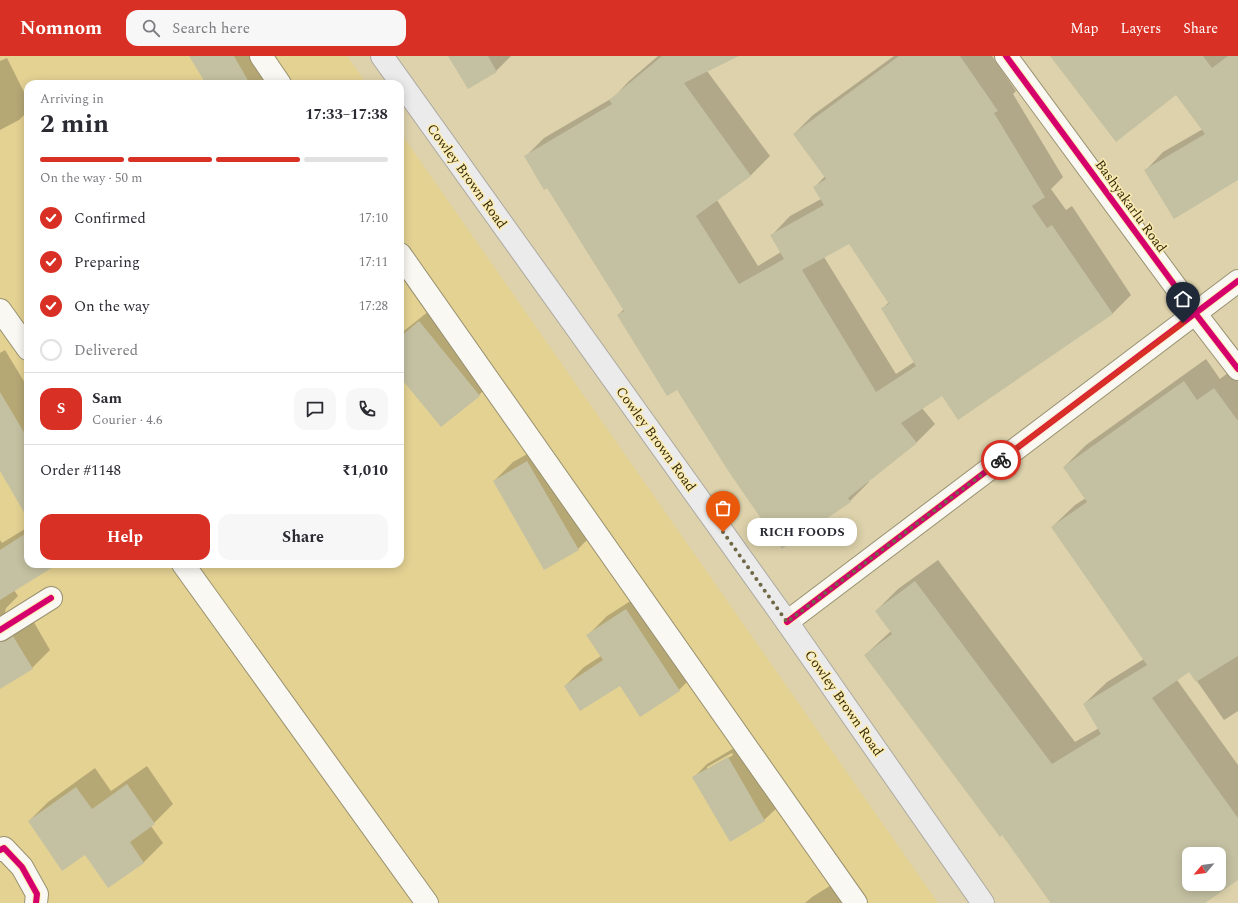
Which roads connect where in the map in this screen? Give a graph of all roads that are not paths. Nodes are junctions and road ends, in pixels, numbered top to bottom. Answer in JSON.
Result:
{"nodes":[{"id":1,"x":261,"y":56,"type":"edge"},
{"id":2,"x":382,"y":56,"type":"edge"},
{"id":3,"x":1006,"y":56,"type":"edge"},
{"id":4,"x":277,"y":80,"type":"edge"},
{"id":5,"x":399,"y":80,"type":"edge"},
{"id":6,"x":404,"y":87,"type":"edge"},
{"id":7,"x":404,"y":260,"type":"edge"},
{"id":8,"x":1238,"y":281,"type":"edge"},
{"id":9,"x":0,"y":310,"type":"edge"},
{"id":10,"x":1195,"y":313,"type":"junction"},
{"id":11,"x":24,"y":343,"type":"edge"},
{"id":12,"x":1238,"y":369,"type":"edge"},
{"id":13,"x":186,"y":568,"type":"edge"},
{"id":14,"x":51,"y":598,"type":"dead end"},
{"id":15,"x":787,"y":622,"type":"junction"},
{"id":16,"x":0,"y":630,"type":"edge"},
{"id":17,"x":0,"y":850,"type":"edge"},
{"id":18,"x":36,"y":903,"type":"edge"},
{"id":19,"x":427,"y":903,"type":"edge"},
{"id":20,"x":856,"y":903,"type":"edge"},
{"id":21,"x":983,"y":903,"type":"edge"}],
"edges":[{"from":1,"to":4,"type":"street"},
{"from":2,"to":5,"type":"main road","name":"Cowley Brown Road"},
{"from":3,"to":10,"type":"street","name":"Bashyakarlu Road"},
{"from":6,"to":15,"type":"main road","name":"Cowley Brown Road"},
{"from":7,"to":20,"type":"street"},
{"from":8,"to":10,"type":"street"},
{"from":9,"to":11,"type":"street"},
{"from":10,"to":12,"type":"street","name":"Bashyakarlu Road"},
{"from":10,"to":15,"type":"street"},
{"from":13,"to":19,"type":"street"},
{"from":14,"to":16,"type":"street"},
{"from":15,"to":21,"type":"main road","name":"Cowley Brown Road"},
{"from":17,"to":18,"type":"street"}]}
